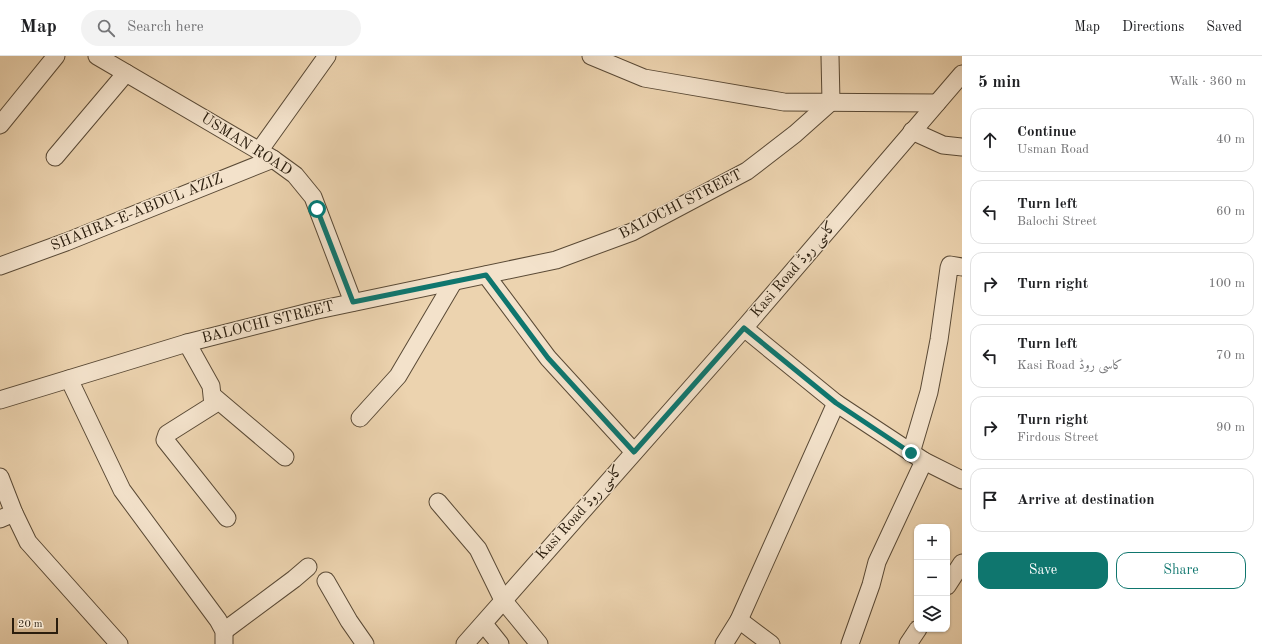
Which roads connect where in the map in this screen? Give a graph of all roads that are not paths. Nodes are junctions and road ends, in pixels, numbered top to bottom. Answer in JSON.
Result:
{"nodes":[{"id":1,"x":56,"y":56,"type":"edge"},
{"id":2,"x":97,"y":56,"type":"edge"},
{"id":3,"x":327,"y":56,"type":"edge"},
{"id":4,"x":591,"y":56,"type":"edge"},
{"id":5,"x":830,"y":56,"type":"edge"},
{"id":6,"x":118,"y":64,"type":"edge"},
{"id":7,"x":962,"y":74,"type":"edge"},
{"id":8,"x":830,"y":102,"type":"junction"},
{"id":9,"x":937,"y":103,"type":"junction"},
{"id":10,"x":0,"y":125,"type":"edge"},
{"id":11,"x":912,"y":132,"type":"junction"},
{"id":12,"x":962,"y":147,"type":"edge"},
{"id":13,"x":266,"y":155,"type":"junction"},
{"id":14,"x":55,"y":158,"type":"dead end"},
{"id":15,"x":0,"y":266,"type":"edge"},
{"id":16,"x":962,"y":267,"type":"edge"},
{"id":17,"x":486,"y":275,"type":"junction"},
{"id":18,"x":454,"y":282,"type":"junction"},
{"id":19,"x":353,"y":302,"type":"junction"},
{"id":20,"x":744,"y":328,"type":"junction"},
{"id":21,"x":187,"y":343,"type":"junction"},
{"id":22,"x":69,"y":379,"type":"junction"},
{"id":23,"x":213,"y":396,"type":"junction"},
{"id":24,"x":0,"y":400,"type":"edge"},
{"id":25,"x":836,"y":403,"type":"junction"},
{"id":26,"x":360,"y":418,"type":"dead end"},
{"id":27,"x":634,"y":452,"type":"junction"},
{"id":28,"x":285,"y":457,"type":"dead end"},
{"id":29,"x":918,"y":457,"type":"junction"},
{"id":30,"x":0,"y":477,"type":"edge"},
{"id":31,"x":962,"y":480,"type":"edge"},
{"id":32,"x":438,"y":502,"type":"dead end"},
{"id":33,"x":7,"y":516,"type":"edge"},
{"id":34,"x":227,"y":518,"type":"dead end"},
{"id":35,"x":962,"y":563,"type":"edge"},
{"id":36,"x":308,"y":567,"type":"dead end"},
{"id":37,"x":326,"y":581,"type":"dead end"},
{"id":38,"x":950,"y":581,"type":"edge"},
{"id":39,"x":503,"y":600,"type":"junction"},
{"id":40,"x":740,"y":620,"type":"junction"},
{"id":41,"x":484,"y":624,"type":"junction"},
{"id":42,"x":916,"y":632,"type":"edge"},
{"id":43,"x":224,"y":637,"type":"edge"},
{"id":44,"x":118,"y":644,"type":"edge"},
{"id":45,"x":365,"y":644,"type":"edge"},
{"id":46,"x":465,"y":644,"type":"edge"},
{"id":47,"x":500,"y":644,"type":"edge"},
{"id":48,"x":539,"y":644,"type":"edge"},
{"id":49,"x":724,"y":644,"type":"edge"},
{"id":50,"x":771,"y":644,"type":"edge"},
{"id":51,"x":850,"y":644,"type":"edge"},
{"id":52,"x":908,"y":644,"type":"edge"}],
"edges":[{"from":1,"to":10,"type":"street"},
{"from":2,"to":6,"type":"street","name":"USMAN ROAD"},
{"from":3,"to":13,"type":"street"},
{"from":4,"to":8,"type":"street"},
{"from":5,"to":8,"type":"street"},
{"from":6,"to":13,"type":"street","name":"USMAN ROAD"},
{"from":6,"to":14,"type":"street"},
{"from":7,"to":9,"type":"street","name":"Kasi Road کاسی روڈ"},
{"from":8,"to":9,"type":"street"},
{"from":8,"to":17,"type":"street","name":"BALOCHI STREET"},
{"from":9,"to":11,"type":"street","name":"Kasi Road کاسی روڈ"},
{"from":11,"to":12,"type":"street"},
{"from":11,"to":20,"type":"street","name":"Kasi Road کاسی روڈ"},
{"from":13,"to":15,"type":"street","name":"SHAHRA-E-ABDUL AZIZ"},
{"from":13,"to":19,"type":"street","name":"USMAN ROAD"},
{"from":16,"to":29,"type":"street"},
{"from":17,"to":18,"type":"street","name":"BALOCHI STREET"},
{"from":17,"to":27,"type":"street"},
{"from":18,"to":19,"type":"street","name":"BALOCHI STREET"},
{"from":18,"to":26,"type":"street"},
{"from":19,"to":21,"type":"street","name":"BALOCHI STREET"},
{"from":20,"to":25,"type":"street"},
{"from":20,"to":27,"type":"street","name":"Kasi Road کاسی روڈ"},
{"from":21,"to":22,"type":"street","name":"BALOCHI STREET"},
{"from":21,"to":23,"type":"street"},
{"from":22,"to":24,"type":"street","name":"BALOCHI STREET"},
{"from":22,"to":43,"type":"street"},
{"from":23,"to":28,"type":"street"},
{"from":23,"to":34,"type":"street"},
{"from":25,"to":29,"type":"street"},
{"from":25,"to":40,"type":"street"},
{"from":27,"to":39,"type":"street","name":"Kasi Road کاسی روڈ"},
{"from":29,"to":31,"type":"street"},
{"from":29,"to":51,"type":"street"},
{"from":30,"to":33,"type":"street"},
{"from":32,"to":39,"type":"street"},
{"from":33,"to":44,"type":"street"},
{"from":35,"to":38,"type":"street"},
{"from":36,"to":43,"type":"street"},
{"from":37,"to":45,"type":"street"},
{"from":39,"to":41,"type":"street","name":"Kasi Road کاسی روڈ"},
{"from":39,"to":48,"type":"street"},
{"from":40,"to":49,"type":"street"},
{"from":40,"to":50,"type":"street"},
{"from":41,"to":46,"type":"street","name":"Kasi Road کاسی روڈ"},
{"from":41,"to":47,"type":"street"},
{"from":42,"to":52,"type":"street"}]}
